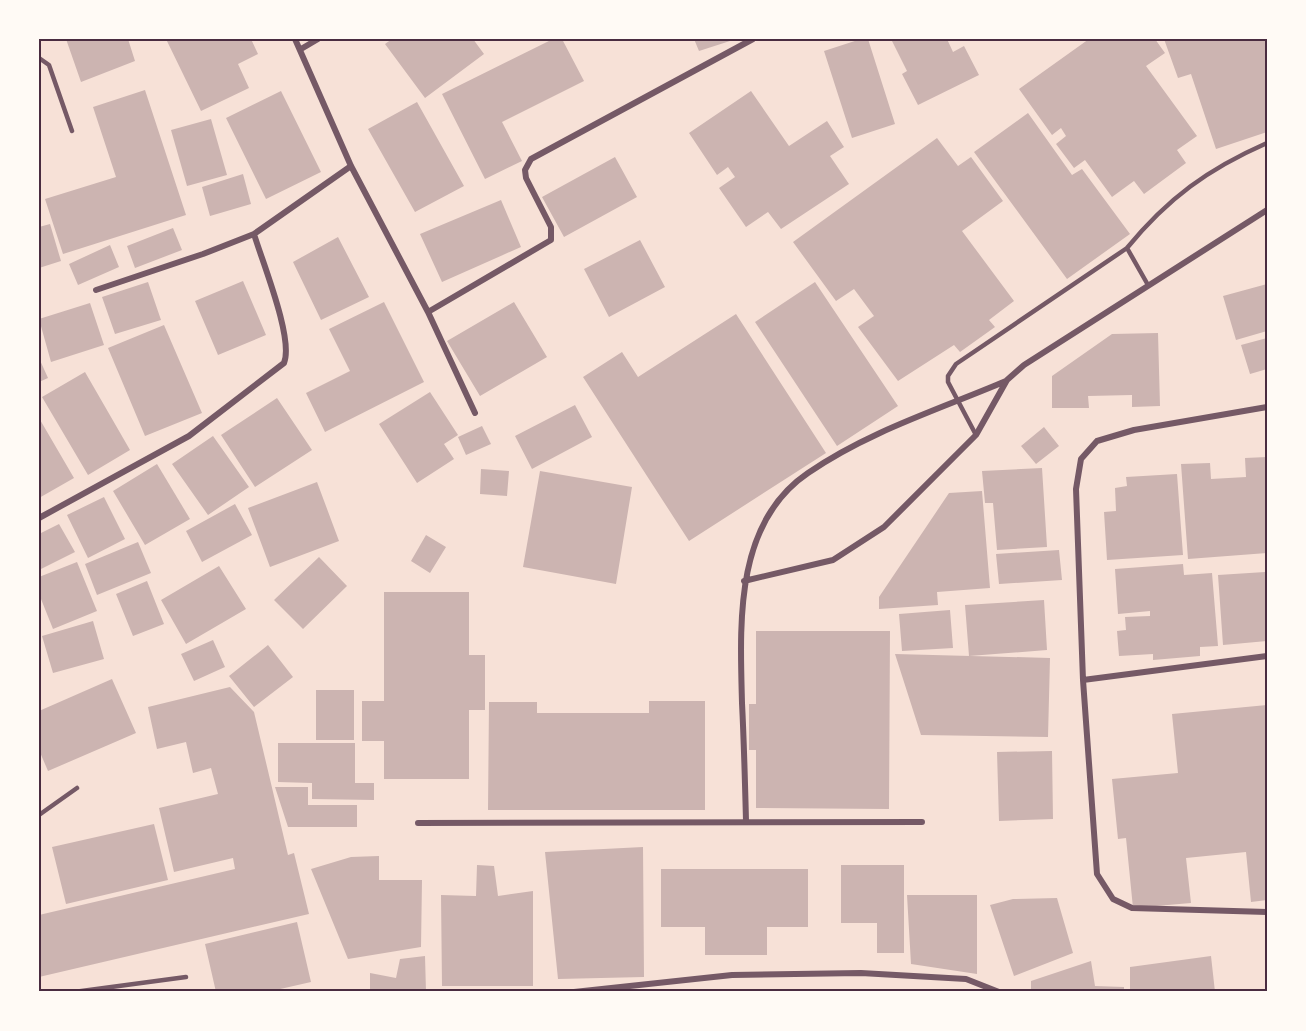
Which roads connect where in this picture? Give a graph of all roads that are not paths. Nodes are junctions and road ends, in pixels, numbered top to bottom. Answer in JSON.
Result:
{"nodes":[{"id":1,"x":296,"y":39,"type":"edge"},
{"id":2,"x":318,"y":39,"type":"edge"},
{"id":3,"x":753,"y":39,"type":"edge"},
{"id":4,"x":302,"y":49,"type":"junction"},
{"id":5,"x":39,"y":58,"type":"edge"},
{"id":6,"x":72,"y":132,"type":"dead end"},
{"id":7,"x":1267,"y":142,"type":"edge"},
{"id":8,"x":351,"y":166,"type":"junction"},
{"id":9,"x":1267,"y":210,"type":"edge"},
{"id":10,"x":254,"y":234,"type":"junction"},
{"id":11,"x":1128,"y":248,"type":"junction"},
{"id":12,"x":1148,"y":285,"type":"junction"},
{"id":13,"x":96,"y":290,"type":"dead end"},
{"id":14,"x":428,"y":312,"type":"junction"},
{"id":15,"x":1007,"y":380,"type":"junction"},
{"id":16,"x":957,"y":402,"type":"junction"},
{"id":17,"x":1267,"y":407,"type":"edge"},
{"id":18,"x":475,"y":413,"type":"dead end"},
{"id":19,"x":975,"y":435,"type":"junction"},
{"id":20,"x":39,"y":518,"type":"edge"},
{"id":21,"x":744,"y":581,"type":"junction"},
{"id":22,"x":1267,"y":656,"type":"edge"},
{"id":23,"x":1083,"y":680,"type":"junction"},
{"id":24,"x":76,"y":788,"type":"dead end"},
{"id":25,"x":39,"y":815,"type":"edge"},
{"id":26,"x":746,"y":821,"type":"junction"},
{"id":27,"x":922,"y":822,"type":"dead end"},
{"id":28,"x":418,"y":823,"type":"dead end"},
{"id":29,"x":1267,"y":912,"type":"edge"},
{"id":30,"x":186,"y":977,"type":"dead end"},
{"id":31,"x":74,"y":992,"type":"edge"},
{"id":32,"x":574,"y":992,"type":"edge"},
{"id":33,"x":999,"y":992,"type":"edge"}],
"edges":[{"from":1,"to":4,"type":"street"},
{"from":2,"to":4,"type":"street"},
{"from":3,"to":14,"type":"street"},
{"from":4,"to":8,"type":"street"},
{"from":5,"to":6,"type":"lane"},
{"from":7,"to":11,"type":"lane"},
{"from":8,"to":10,"type":"street"},
{"from":8,"to":14,"type":"street"},
{"from":9,"to":12,"type":"street"},
{"from":10,"to":13,"type":"street"},
{"from":10,"to":20,"type":"street"},
{"from":11,"to":12,"type":"lane"},
{"from":11,"to":16,"type":"lane"},
{"from":12,"to":15,"type":"street"},
{"from":14,"to":18,"type":"street"},
{"from":15,"to":16,"type":"street"},
{"from":15,"to":19,"type":"street"},
{"from":16,"to":19,"type":"lane"},
{"from":16,"to":21,"type":"street"},
{"from":17,"to":23,"type":"street"},
{"from":19,"to":21,"type":"street"},
{"from":21,"to":26,"type":"street"},
{"from":22,"to":23,"type":"street"},
{"from":23,"to":29,"type":"street"},
{"from":24,"to":25,"type":"lane"},
{"from":26,"to":27,"type":"street"},
{"from":26,"to":28,"type":"street"},
{"from":30,"to":31,"type":"lane"},
{"from":32,"to":33,"type":"street"}]}
